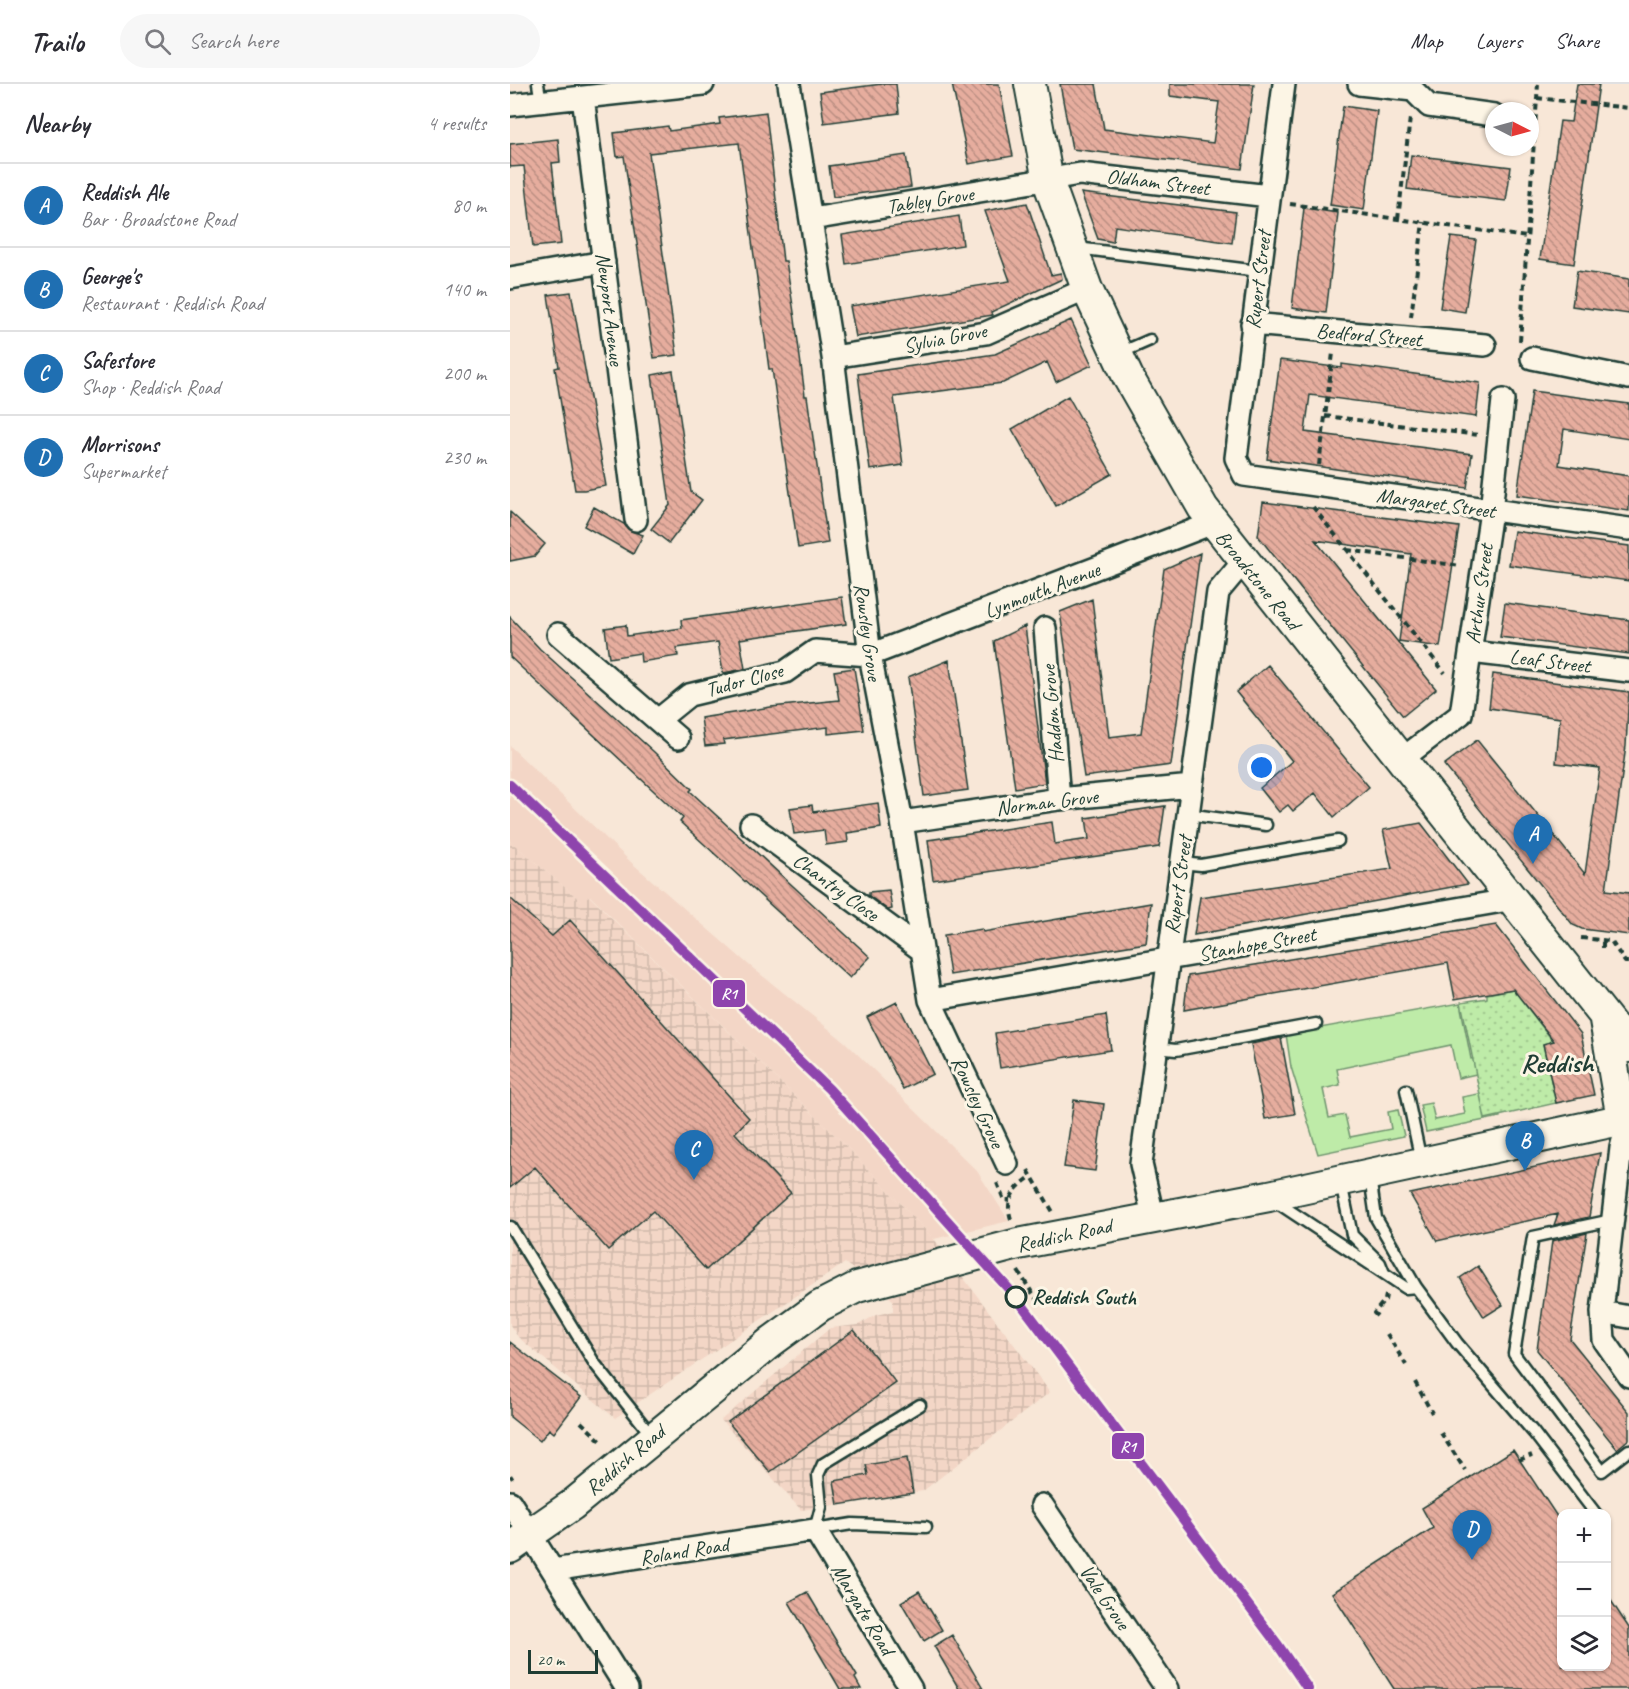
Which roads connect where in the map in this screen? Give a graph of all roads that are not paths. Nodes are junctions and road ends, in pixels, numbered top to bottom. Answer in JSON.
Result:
{"nodes":[{"id":1,"x":703,"y":84,"type":"edge"},
{"id":2,"x":789,"y":84,"type":"edge"},
{"id":3,"x":1030,"y":84,"type":"edge"},
{"id":4,"x":1284,"y":84,"type":"edge"},
{"id":5,"x":1359,"y":84,"type":"edge"},
{"id":6,"x":1414,"y":87,"type":"edge"},
{"id":7,"x":626,"y":88,"type":"edge"},
{"id":8,"x":540,"y":93,"type":"edge"},
{"id":9,"x":583,"y":97,"type":"junction"},
{"id":10,"x":510,"y":105,"type":"edge"},
{"id":11,"x":1485,"y":114,"type":"edge"},
{"id":12,"x":1048,"y":181,"type":"junction"},
{"id":13,"x":1269,"y":198,"type":"junction"},
{"id":14,"x":812,"y":219,"type":"junction"},
{"id":15,"x":1070,"y":247,"type":"junction"},
{"id":16,"x":604,"y":261,"type":"junction"},
{"id":17,"x":1258,"y":271,"type":"junction"},
{"id":18,"x":510,"y":278,"type":"edge"},
{"id":19,"x":1087,"y":289,"type":"junction"},
{"id":20,"x":1252,"y":324,"type":"junction"},
{"id":21,"x":1150,"y":340,"type":"dead end"},
{"id":22,"x":1485,"y":345,"type":"dead end"},
{"id":23,"x":1526,"y":353,"type":"road end"},
{"id":24,"x":1118,"y":354,"type":"junction"},
{"id":25,"x":833,"y":357,"type":"junction"},
{"id":26,"x":1629,"y":378,"type":"edge"},
{"id":27,"x":1503,"y":400,"type":"dead end"},
{"id":28,"x":1244,"y":475,"type":"joint"},
{"id":29,"x":1491,"y":511,"type":"junction"},
{"id":30,"x":636,"y":520,"type":"dead end"},
{"id":31,"x":1213,"y":523,"type":"junction"},
{"id":32,"x":1629,"y":529,"type":"edge"},
{"id":33,"x":1243,"y":562,"type":"junction"},
{"id":34,"x":1045,"y":628,"type":"dead end"},
{"id":35,"x":558,"y":634,"type":"dead end"},
{"id":36,"x":1471,"y":652,"type":"junction"},
{"id":37,"x":870,"y":655,"type":"junction"},
{"id":38,"x":1629,"y":671,"type":"edge"},
{"id":39,"x":658,"y":720,"type":"junction"},
{"id":40,"x":678,"y":738,"type":"dead end"},
{"id":41,"x":1402,"y":759,"type":"junction"},
{"id":42,"x":1192,"y":786,"type":"junction"},
{"id":43,"x":1059,"y":799,"type":"junction"},
{"id":44,"x":1187,"y":814,"type":"junction"},
{"id":45,"x":902,"y":822,"type":"junction"},
{"id":46,"x":752,"y":825,"type":"dead end"},
{"id":47,"x":1266,"y":825,"type":"dead end"},
{"id":48,"x":1338,"y":841,"type":"dead end"},
{"id":49,"x":1181,"y":863,"type":"junction"},
{"id":50,"x":1514,"y":899,"type":"junction"},
{"id":51,"x":920,"y":949,"type":"junction"},
{"id":52,"x":1168,"y":959,"type":"junction"},
{"id":53,"x":930,"y":1000,"type":"junction"},
{"id":54,"x":1603,"y":1011,"type":"junction"},
{"id":55,"x":1316,"y":1024,"type":"dead end"},
{"id":56,"x":1629,"y":1035,"type":"edge"},
{"id":57,"x":1629,"y":1047,"type":"edge"},
{"id":58,"x":1156,"y":1048,"type":"junction"},
{"id":59,"x":1406,"y":1090,"type":"dead end"},
{"id":60,"x":1627,"y":1118,"type":"edge"},
{"id":61,"x":1421,"y":1161,"type":"junction"},
{"id":62,"x":1007,"y":1164,"type":"road end"},
{"id":63,"x":1370,"y":1174,"type":"junction"},
{"id":64,"x":1341,"y":1180,"type":"junction"},
{"id":65,"x":1269,"y":1196,"type":"junction"},
{"id":66,"x":1618,"y":1210,"type":"edge"},
{"id":67,"x":1154,"y":1216,"type":"junction"},
{"id":68,"x":511,"y":1227,"type":"edge"},
{"id":69,"x":1384,"y":1274,"type":"junction"},
{"id":70,"x":1416,"y":1287,"type":"junction"},
{"id":71,"x":1602,"y":1312,"type":"junction"},
{"id":72,"x":1629,"y":1317,"type":"edge"},
{"id":73,"x":1629,"y":1376,"type":"edge"},
{"id":74,"x":920,"y":1405,"type":"dead end"},
{"id":75,"x":653,"y":1437,"type":"junction"},
{"id":76,"x":1629,"y":1450,"type":"edge"},
{"id":77,"x":510,"y":1502,"type":"edge"},
{"id":78,"x":1042,"y":1505,"type":"dead end"},
{"id":79,"x":1592,"y":1509,"type":"edge"},
{"id":80,"x":926,"y":1527,"type":"dead end"},
{"id":81,"x":815,"y":1530,"type":"junction"},
{"id":82,"x":520,"y":1541,"type":"edge"},
{"id":83,"x":553,"y":1570,"type":"junction"},
{"id":84,"x":627,"y":1689,"type":"edge"},
{"id":85,"x":911,"y":1689,"type":"edge"},
{"id":86,"x":1167,"y":1689,"type":"edge"}],
"edges":[{"from":1,"to":7,"type":"street"},
{"from":2,"to":14,"type":"street","name":"Rowsley Grove"},
{"from":3,"to":12,"type":"main road","name":"Broadstone Road"},
{"from":4,"to":13,"type":"street","name":"Rupert Street"},
{"from":5,"to":6,"type":"street"},
{"from":6,"to":11,"type":"street"},
{"from":7,"to":9,"type":"street"},
{"from":8,"to":9,"type":"street"},
{"from":8,"to":10,"type":"street"},
{"from":9,"to":16,"type":"street","name":"Newport Avenue"},
{"from":12,"to":13,"type":"street","name":"Oldham Street"},
{"from":12,"to":14,"type":"street","name":"Tabley Grove"},
{"from":12,"to":15,"type":"main road","name":"Broadstone Road"},
{"from":13,"to":17,"type":"street","name":"Rupert Street"},
{"from":14,"to":25,"type":"street","name":"Rowsley Grove"},
{"from":15,"to":17,"type":"lane"},
{"from":15,"to":19,"type":"main road","name":"Broadstone Road"},
{"from":16,"to":18,"type":"street"},
{"from":16,"to":30,"type":"street","name":"Newport Avenue"},
{"from":17,"to":20,"type":"street","name":"Rupert Street"},
{"from":19,"to":24,"type":"main road","name":"Broadstone Road"},
{"from":19,"to":25,"type":"street","name":"Sylvia Grove"},
{"from":20,"to":22,"type":"street","name":"Bedford Street"},
{"from":20,"to":28,"type":"street","name":"Rupert Street"},
{"from":21,"to":24,"type":"lane"},
{"from":23,"to":26,"type":"street"},
{"from":24,"to":31,"type":"main road","name":"Broadstone Road"},
{"from":25,"to":37,"type":"street","name":"Rowsley Grove"},
{"from":27,"to":29,"type":"street","name":"Arthur Street"},
{"from":28,"to":29,"type":"street","name":"Margaret Street"},
{"from":29,"to":32,"type":"street","name":"Margaret Street"},
{"from":29,"to":36,"type":"street","name":"Arthur Street"},
{"from":31,"to":33,"type":"main road","name":"Broadstone Road"},
{"from":31,"to":37,"type":"street","name":"Lynmouth Avenue"},
{"from":33,"to":41,"type":"main road","name":"Broadstone Road"},
{"from":33,"to":42,"type":"street","name":"Rupert Street"},
{"from":34,"to":43,"type":"street","name":"Haddon Grove"},
{"from":35,"to":39,"type":"street"},
{"from":36,"to":38,"type":"street","name":"Leaf Street"},
{"from":36,"to":41,"type":"street","name":"Arthur Street"},
{"from":37,"to":39,"type":"street","name":"Tudor Close"},
{"from":37,"to":45,"type":"street","name":"Rowsley Grove"},
{"from":39,"to":40,"type":"street"},
{"from":41,"to":50,"type":"main road","name":"Broadstone Road"},
{"from":42,"to":43,"type":"street","name":"Norman Grove"},
{"from":42,"to":44,"type":"street","name":"Rupert Street"},
{"from":43,"to":45,"type":"street","name":"Norman Grove"},
{"from":44,"to":47,"type":"lane"},
{"from":44,"to":49,"type":"street","name":"Rupert Street"},
{"from":45,"to":51,"type":"street","name":"Rowsley Grove"},
{"from":46,"to":51,"type":"street","name":"Chantry Close"},
{"from":48,"to":49,"type":"lane"},
{"from":49,"to":52,"type":"street","name":"Rupert Street"},
{"from":50,"to":52,"type":"street","name":"Stanhope Street"},
{"from":50,"to":54,"type":"main road","name":"Broadstone Road"},
{"from":51,"to":53,"type":"street","name":"Rowsley Grove"},
{"from":52,"to":53,"type":"street","name":"Stanhope Street"},
{"from":52,"to":58,"type":"street","name":"Rupert Street"},
{"from":53,"to":62,"type":"street","name":"Rowsley Grove"},
{"from":54,"to":56,"type":"main road"},
{"from":54,"to":57,"type":"main road","name":"Broadstone Road"},
{"from":54,"to":60,"type":"main road","name":"Broadstone Road"},
{"from":55,"to":58,"type":"lane"},
{"from":58,"to":67,"type":"street","name":"Rupert Street"},
{"from":59,"to":61,"type":"lane"},
{"from":60,"to":61,"type":"main road","name":"Reddish Road"},
{"from":60,"to":66,"type":"street"},
{"from":61,"to":63,"type":"main road","name":"Reddish Road"},
{"from":63,"to":64,"type":"main road","name":"Reddish Road"},
{"from":63,"to":70,"type":"lane"},
{"from":64,"to":65,"type":"main road","name":"Reddish Road"},
{"from":64,"to":69,"type":"lane"},
{"from":65,"to":67,"type":"main road","name":"Reddish Road"},
{"from":65,"to":69,"type":"lane"},
{"from":66,"to":71,"type":"street"},
{"from":66,"to":76,"type":"lane"},
{"from":67,"to":75,"type":"main road","name":"Reddish Road"},
{"from":68,"to":75,"type":"lane"},
{"from":69,"to":70,"type":"lane"},
{"from":70,"to":79,"type":"lane"},
{"from":71,"to":72,"type":"street"},
{"from":71,"to":73,"type":"street"},
{"from":74,"to":81,"type":"lane"},
{"from":75,"to":82,"type":"main road","name":"Reddish Road"},
{"from":77,"to":82,"type":"street"},
{"from":78,"to":86,"type":"street","name":"Vale Grove"},
{"from":80,"to":81,"type":"lane"},
{"from":81,"to":83,"type":"street","name":"Roland Road"},
{"from":81,"to":85,"type":"street","name":"Margate Road"},
{"from":82,"to":83,"type":"street"},
{"from":83,"to":84,"type":"street"}]}
